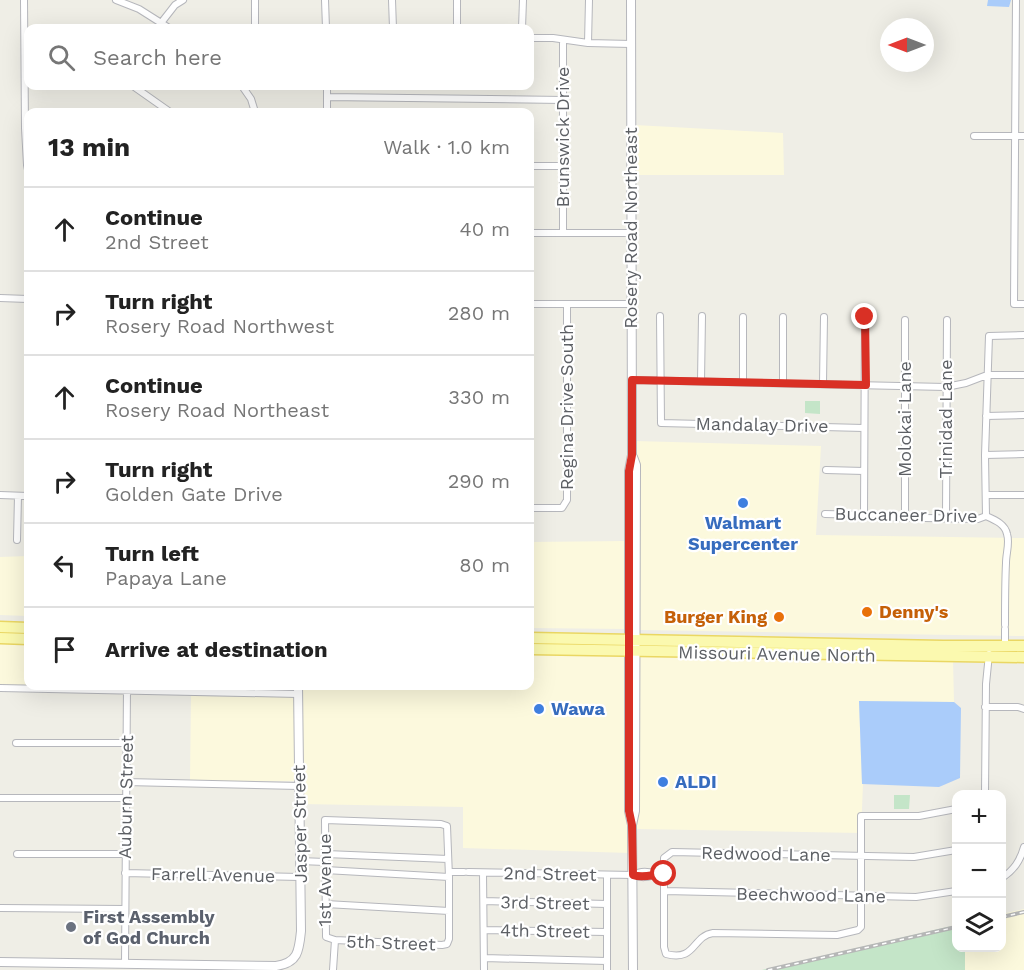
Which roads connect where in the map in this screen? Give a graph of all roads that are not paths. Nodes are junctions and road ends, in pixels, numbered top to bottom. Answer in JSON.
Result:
{"nodes":[{"id":1,"x":24,"y":0,"type":"edge"},
{"id":2,"x":116,"y":0,"type":"edge"},
{"id":3,"x":183,"y":0,"type":"edge"},
{"id":4,"x":255,"y":0,"type":"edge"},
{"id":5,"x":325,"y":0,"type":"edge"},
{"id":6,"x":392,"y":0,"type":"edge"},
{"id":7,"x":457,"y":0,"type":"edge"},
{"id":8,"x":523,"y":0,"type":"edge"},
{"id":9,"x":589,"y":0,"type":"edge"},
{"id":10,"x":632,"y":0,"type":"edge"},
{"id":11,"x":1016,"y":0,"type":"edge"},
{"id":12,"x":161,"y":22,"type":"junction"},
{"id":13,"x":25,"y":24,"type":"edge"},
{"id":14,"x":164,"y":24,"type":"edge"},
{"id":15,"x":255,"y":24,"type":"edge"},
{"id":16,"x":326,"y":24,"type":"edge"},
{"id":17,"x":393,"y":24,"type":"edge"},
{"id":18,"x":458,"y":24,"type":"edge"},
{"id":19,"x":522,"y":24,"type":"edge"},
{"id":20,"x":534,"y":38,"type":"edge"},
{"id":21,"x":563,"y":40,"type":"junction"},
{"id":22,"x":588,"y":43,"type":"junction"},
{"id":23,"x":631,"y":44,"type":"junction"},
{"id":24,"x":27,"y":90,"type":"edge"},
{"id":25,"x":139,"y":90,"type":"edge"},
{"id":26,"x":245,"y":90,"type":"edge"},
{"id":27,"x":327,"y":90,"type":"edge"},
{"id":28,"x":327,"y":98,"type":"junction"},
{"id":29,"x":564,"y":100,"type":"junction"},
{"id":30,"x":27,"y":108,"type":"edge"},
{"id":31,"x":164,"y":108,"type":"edge"},
{"id":32,"x":254,"y":108,"type":"edge"},
{"id":33,"x":327,"y":108,"type":"edge"},
{"id":34,"x":974,"y":136,"type":"dead end"},
{"id":35,"x":1014,"y":136,"type":"junction"},
{"id":36,"x":1024,"y":136,"type":"edge"},
{"id":37,"x":534,"y":166,"type":"edge"},
{"id":38,"x":563,"y":166,"type":"junction"},
{"id":39,"x":534,"y":233,"type":"edge"},
{"id":40,"x":563,"y":233,"type":"junction"},
{"id":41,"x":632,"y":233,"type":"junction"},
{"id":42,"x":0,"y":298,"type":"edge"},
{"id":43,"x":24,"y":299,"type":"edge"},
{"id":44,"x":534,"y":304,"type":"edge"},
{"id":45,"x":567,"y":304,"type":"junction"},
{"id":46,"x":632,"y":304,"type":"junction"},
{"id":47,"x":1024,"y":304,"type":"edge"},
{"id":48,"x":660,"y":315,"type":"dead end"},
{"id":49,"x":702,"y":316,"type":"dead end"},
{"id":50,"x":743,"y":317,"type":"dead end"},
{"id":51,"x":783,"y":317,"type":"dead end"},
{"id":52,"x":824,"y":317,"type":"dead end"},
{"id":53,"x":865,"y":317,"type":"dead end"},
{"id":54,"x":904,"y":320,"type":"dead end"},
{"id":55,"x":947,"y":320,"type":"dead end"},
{"id":56,"x":1024,"y":335,"type":"edge"},
{"id":57,"x":987,"y":375,"type":"junction"},
{"id":58,"x":1024,"y":375,"type":"edge"},
{"id":59,"x":632,"y":380,"type":"junction"},
{"id":60,"x":660,"y":380,"type":"junction"},
{"id":61,"x":701,"y":381,"type":"junction"},
{"id":62,"x":743,"y":382,"type":"junction"},
{"id":63,"x":783,"y":382,"type":"junction"},
{"id":64,"x":823,"y":384,"type":"junction"},
{"id":65,"x":866,"y":385,"type":"junction"},
{"id":66,"x":904,"y":386,"type":"junction"},
{"id":67,"x":946,"y":387,"type":"junction"},
{"id":68,"x":1024,"y":415,"type":"edge"},
{"id":69,"x":986,"y":416,"type":"junction"},
{"id":70,"x":864,"y":428,"type":"junction"},
{"id":71,"x":985,"y":454,"type":"junction"},
{"id":72,"x":1024,"y":454,"type":"edge"},
{"id":73,"x":826,"y":470,"type":"dead end"},
{"id":74,"x":864,"y":471,"type":"junction"},
{"id":75,"x":0,"y":495,"type":"edge"},
{"id":76,"x":986,"y":495,"type":"junction"},
{"id":77,"x":1024,"y":495,"type":"edge"},
{"id":78,"x":18,"y":496,"type":"junction"},
{"id":79,"x":24,"y":496,"type":"edge"},
{"id":80,"x":534,"y":508,"type":"edge"},
{"id":81,"x":825,"y":514,"type":"dead end"},
{"id":82,"x":864,"y":515,"type":"junction"},
{"id":83,"x":986,"y":516,"type":"junction"},
{"id":84,"x":905,"y":518,"type":"junction"},
{"id":85,"x":946,"y":519,"type":"junction"},
{"id":86,"x":17,"y":540,"type":"dead end"},
{"id":87,"x":0,"y":627,"type":"edge"},
{"id":88,"x":24,"y":628,"type":"edge"},
{"id":89,"x":0,"y":638,"type":"edge"},
{"id":90,"x":24,"y":639,"type":"edge"},
{"id":91,"x":534,"y":640,"type":"edge"},
{"id":92,"x":810,"y":643,"type":"junction"},
{"id":93,"x":831,"y":643,"type":"junction"},
{"id":94,"x":632,"y":645,"type":"junction"},
{"id":95,"x":1024,"y":646,"type":"edge"},
{"id":96,"x":990,"y":652,"type":"junction"},
{"id":97,"x":1005,"y":652,"type":"junction"},
{"id":98,"x":748,"y":653,"type":"junction"},
{"id":99,"x":818,"y":654,"type":"junction"},
{"id":100,"x":1024,"y":657,"type":"edge"},
{"id":101,"x":0,"y":688,"type":"edge"},
{"id":102,"x":24,"y":688,"type":"edge"},
{"id":103,"x":127,"y":690,"type":"edge"},
{"id":104,"x":298,"y":690,"type":"edge"},
{"id":105,"x":985,"y":707,"type":"junction"},
{"id":106,"x":1024,"y":709,"type":"edge"},
{"id":107,"x":629,"y":721,"type":"junction"},
{"id":108,"x":16,"y":743,"type":"dead end"},
{"id":109,"x":127,"y":743,"type":"junction"},
{"id":110,"x":635,"y":757,"type":"junction"},
{"id":111,"x":126,"y":782,"type":"junction"},
{"id":112,"x":299,"y":786,"type":"junction"},
{"id":113,"x":985,"y":790,"type":"edge"},
{"id":114,"x":0,"y":798,"type":"edge"},
{"id":115,"x":126,"y":798,"type":"junction"},
{"id":116,"x":952,"y":810,"type":"edge"},
{"id":117,"x":632,"y":825,"type":"junction"},
{"id":118,"x":1024,"y":847,"type":"edge"},
{"id":119,"x":952,"y":851,"type":"edge"},
{"id":120,"x":17,"y":854,"type":"dead end"},
{"id":121,"x":125,"y":854,"type":"junction"},
{"id":122,"x":326,"y":854,"type":"junction"},
{"id":123,"x":861,"y":856,"type":"junction"},
{"id":124,"x":448,"y":859,"type":"junction"},
{"id":125,"x":300,"y":861,"type":"junction"},
{"id":126,"x":325,"y":862,"type":"junction"},
{"id":127,"x":325,"y":870,"type":"junction"},
{"id":128,"x":125,"y":873,"type":"junction"},
{"id":129,"x":483,"y":873,"type":"junction"},
{"id":130,"x":449,"y":874,"type":"junction"},
{"id":131,"x":664,"y":874,"type":"junction"},
{"id":132,"x":633,"y":875,"type":"junction"},
{"id":133,"x":1006,"y":875,"type":"edge"},
{"id":134,"x":607,"y":876,"type":"junction"},
{"id":135,"x":300,"y":877,"type":"junction"},
{"id":136,"x":665,"y":891,"type":"junction"},
{"id":137,"x":952,"y":892,"type":"edge"},
{"id":138,"x":861,"y":896,"type":"junction"},
{"id":139,"x":484,"y":901,"type":"junction"},
{"id":140,"x":326,"y":904,"type":"junction"},
{"id":141,"x":607,"y":904,"type":"junction"},
{"id":142,"x":0,"y":908,"type":"edge"},
{"id":143,"x":125,"y":909,"type":"junction"},
{"id":144,"x":449,"y":911,"type":"junction"},
{"id":145,"x":484,"y":930,"type":"junction"},
{"id":146,"x":607,"y":932,"type":"junction"},
{"id":147,"x":335,"y":940,"type":"junction"},
{"id":148,"x":484,"y":958,"type":"junction"},
{"id":149,"x":607,"y":961,"type":"junction"},
{"id":150,"x":0,"y":962,"type":"edge"},
{"id":151,"x":125,"y":963,"type":"junction"},
{"id":152,"x":162,"y":967,"type":"edge"},
{"id":153,"x":228,"y":968,"type":"edge"},
{"id":154,"x":333,"y":970,"type":"edge"},
{"id":155,"x":484,"y":970,"type":"edge"},
{"id":156,"x":607,"y":970,"type":"edge"},
{"id":157,"x":633,"y":970,"type":"edge"}],
"edges":[{"from":1,"to":13,"type":"street"},
{"from":2,"to":12,"type":"street"},
{"from":3,"to":12,"type":"street"},
{"from":4,"to":15,"type":"street"},
{"from":5,"to":16,"type":"street"},
{"from":6,"to":17,"type":"street"},
{"from":7,"to":18,"type":"street"},
{"from":8,"to":19,"type":"street"},
{"from":9,"to":22,"type":"street"},
{"from":10,"to":23,"type":"street","name":"Rosery Road Northeast"},
{"from":11,"to":35,"type":"street"},
{"from":12,"to":14,"type":"street"},
{"from":20,"to":21,"type":"street"},
{"from":21,"to":22,"type":"street"},
{"from":21,"to":29,"type":"street","name":"Brunswick Drive"},
{"from":22,"to":23,"type":"street"},
{"from":23,"to":41,"type":"street","name":"Rosery Road Northeast"},
{"from":24,"to":30,"type":"street"},
{"from":25,"to":31,"type":"street"},
{"from":26,"to":32,"type":"street"},
{"from":27,"to":28,"type":"street"},
{"from":28,"to":29,"type":"street"},
{"from":28,"to":33,"type":"street"},
{"from":29,"to":38,"type":"street","name":"Brunswick Drive"},
{"from":34,"to":35,"type":"street"},
{"from":35,"to":36,"type":"street"},
{"from":35,"to":47,"type":"street"},
{"from":37,"to":38,"type":"street"},
{"from":38,"to":40,"type":"street","name":"Brunswick Drive"},
{"from":39,"to":40,"type":"street"},
{"from":40,"to":41,"type":"street"},
{"from":41,"to":46,"type":"street","name":"Rosery Road Northeast"},
{"from":42,"to":43,"type":"street"},
{"from":44,"to":45,"type":"street"},
{"from":45,"to":46,"type":"street"},
{"from":45,"to":80,"type":"street","name":"Regina Drive South"},
{"from":46,"to":59,"type":"street","name":"Rosery Road Northeast"},
{"from":48,"to":60,"type":"street"},
{"from":49,"to":61,"type":"street"},
{"from":50,"to":62,"type":"street"},
{"from":51,"to":63,"type":"street"},
{"from":52,"to":64,"type":"street"},
{"from":53,"to":65,"type":"street"},
{"from":54,"to":66,"type":"street","name":"Molokai Lane"},
{"from":55,"to":67,"type":"street","name":"Trinidad Lane"},
{"from":56,"to":57,"type":"street"},
{"from":57,"to":58,"type":"street"},
{"from":57,"to":67,"type":"street"},
{"from":57,"to":69,"type":"street"},
{"from":59,"to":60,"type":"street"},
{"from":59,"to":94,"type":"street","name":"Rosery Road Northeast"},
{"from":60,"to":61,"type":"street"},
{"from":60,"to":70,"type":"street","name":"Mandalay Drive"},
{"from":61,"to":62,"type":"street"},
{"from":62,"to":63,"type":"street"},
{"from":63,"to":64,"type":"street"},
{"from":64,"to":65,"type":"street"},
{"from":65,"to":66,"type":"street"},
{"from":65,"to":70,"type":"street"},
{"from":66,"to":67,"type":"street"},
{"from":66,"to":84,"type":"street","name":"Molokai Lane"},
{"from":67,"to":85,"type":"street","name":"Trinidad Lane"},
{"from":68,"to":69,"type":"street"},
{"from":69,"to":71,"type":"street"},
{"from":70,"to":74,"type":"street"},
{"from":71,"to":72,"type":"street"},
{"from":71,"to":76,"type":"street"},
{"from":73,"to":74,"type":"street"},
{"from":74,"to":82,"type":"street"},
{"from":75,"to":78,"type":"street"},
{"from":76,"to":77,"type":"street"},
{"from":76,"to":83,"type":"street"},
{"from":78,"to":79,"type":"street"},
{"from":78,"to":86,"type":"street"},
{"from":81,"to":82,"type":"street","name":"Buccaneer Drive"},
{"from":82,"to":84,"type":"street","name":"Buccaneer Drive"},
{"from":83,"to":85,"type":"street","name":"Buccaneer Drive"},
{"from":83,"to":97,"type":"street"},
{"from":84,"to":85,"type":"street","name":"Buccaneer Drive"},
{"from":87,"to":88,"type":"main road"},
{"from":89,"to":90,"type":"main road"},
{"from":91,"to":94,"type":"main road","name":"Missouri Avenue North"},
{"from":92,"to":93,"type":"main road","name":"Missouri Avenue North"},
{"from":92,"to":94,"type":"main road","name":"Missouri Avenue North"},
{"from":92,"to":98,"type":"main road"},
{"from":93,"to":96,"type":"main road","name":"Missouri Avenue North"},
{"from":93,"to":99,"type":"main road"},
{"from":94,"to":98,"type":"main road","name":"Missouri Avenue North"},
{"from":94,"to":107,"type":"street"},
{"from":94,"to":110,"type":"street"},
{"from":95,"to":97,"type":"main road","name":"Missouri Avenue North"},
{"from":96,"to":97,"type":"main road","name":"Missouri Avenue North"},
{"from":96,"to":99,"type":"main road","name":"Missouri Avenue North"},
{"from":96,"to":105,"type":"street"},
{"from":97,"to":100,"type":"main road","name":"Missouri Avenue North"},
{"from":98,"to":99,"type":"main road","name":"Missouri Avenue North"},
{"from":101,"to":102,"type":"street"},
{"from":103,"to":109,"type":"street","name":"Auburn Street"},
{"from":104,"to":112,"type":"street","name":"Jasper Street"},
{"from":105,"to":106,"type":"street"},
{"from":105,"to":113,"type":"street"},
{"from":107,"to":110,"type":"street"},
{"from":107,"to":117,"type":"street"},
{"from":108,"to":109,"type":"street"},
{"from":109,"to":111,"type":"street","name":"Auburn Street"},
{"from":110,"to":117,"type":"street"},
{"from":111,"to":112,"type":"street"},
{"from":111,"to":115,"type":"street","name":"Auburn Street"},
{"from":112,"to":125,"type":"street","name":"Jasper Street"},
{"from":114,"to":115,"type":"street"},
{"from":115,"to":121,"type":"street","name":"Auburn Street"},
{"from":116,"to":123,"type":"street"},
{"from":117,"to":132,"type":"street"},
{"from":118,"to":133,"type":"street"},
{"from":119,"to":123,"type":"street","name":"Redwood Lane"},
{"from":120,"to":121,"type":"street"},
{"from":121,"to":128,"type":"street","name":"Auburn Street"},
{"from":122,"to":124,"type":"street"},
{"from":122,"to":124,"type":"street","name":"1st Avenue"},
{"from":122,"to":126,"type":"street","name":"1st Avenue"},
{"from":123,"to":131,"type":"street","name":"Redwood Lane"},
{"from":123,"to":138,"type":"street"},
{"from":124,"to":130,"type":"street"},
{"from":125,"to":126,"type":"street"},
{"from":125,"to":135,"type":"street","name":"Jasper Street"},
{"from":126,"to":127,"type":"street","name":"1st Avenue"},
{"from":127,"to":130,"type":"street"},
{"from":127,"to":140,"type":"street","name":"1st Avenue"},
{"from":128,"to":135,"type":"street","name":"Farrell Avenue"},
{"from":128,"to":143,"type":"street","name":"Auburn Street"},
{"from":129,"to":130,"type":"street","name":"2nd Street"},
{"from":129,"to":134,"type":"street","name":"2nd Street"},
{"from":129,"to":139,"type":"street"},
{"from":130,"to":144,"type":"street"},
{"from":131,"to":132,"type":"street","name":"2nd Street"},
{"from":131,"to":136,"type":"street"},
{"from":132,"to":134,"type":"street","name":"2nd Street"},
{"from":132,"to":157,"type":"street"},
{"from":134,"to":141,"type":"street"},
{"from":135,"to":153,"type":"street","name":"Jasper Street"},
{"from":136,"to":138,"type":"street","name":"Beechwood Lane"},
{"from":136,"to":138,"type":"street"},
{"from":137,"to":138,"type":"street","name":"Beechwood Lane"},
{"from":139,"to":141,"type":"street","name":"3rd Street"},
{"from":139,"to":145,"type":"street"},
{"from":140,"to":144,"type":"street"},
{"from":140,"to":147,"type":"street","name":"1st Avenue"},
{"from":141,"to":146,"type":"street"},
{"from":142,"to":143,"type":"street"},
{"from":143,"to":151,"type":"street","name":"Auburn Street"},
{"from":144,"to":147,"type":"street","name":"5th Street"},
{"from":145,"to":146,"type":"street","name":"4th Street"},
{"from":145,"to":148,"type":"street"},
{"from":146,"to":149,"type":"street"},
{"from":147,"to":154,"type":"street","name":"1st Avenue"},
{"from":148,"to":149,"type":"street"},
{"from":148,"to":155,"type":"street"},
{"from":149,"to":156,"type":"street"},
{"from":150,"to":151,"type":"street"},
{"from":151,"to":152,"type":"street"},
{"from":152,"to":153,"type":"street"}]}
